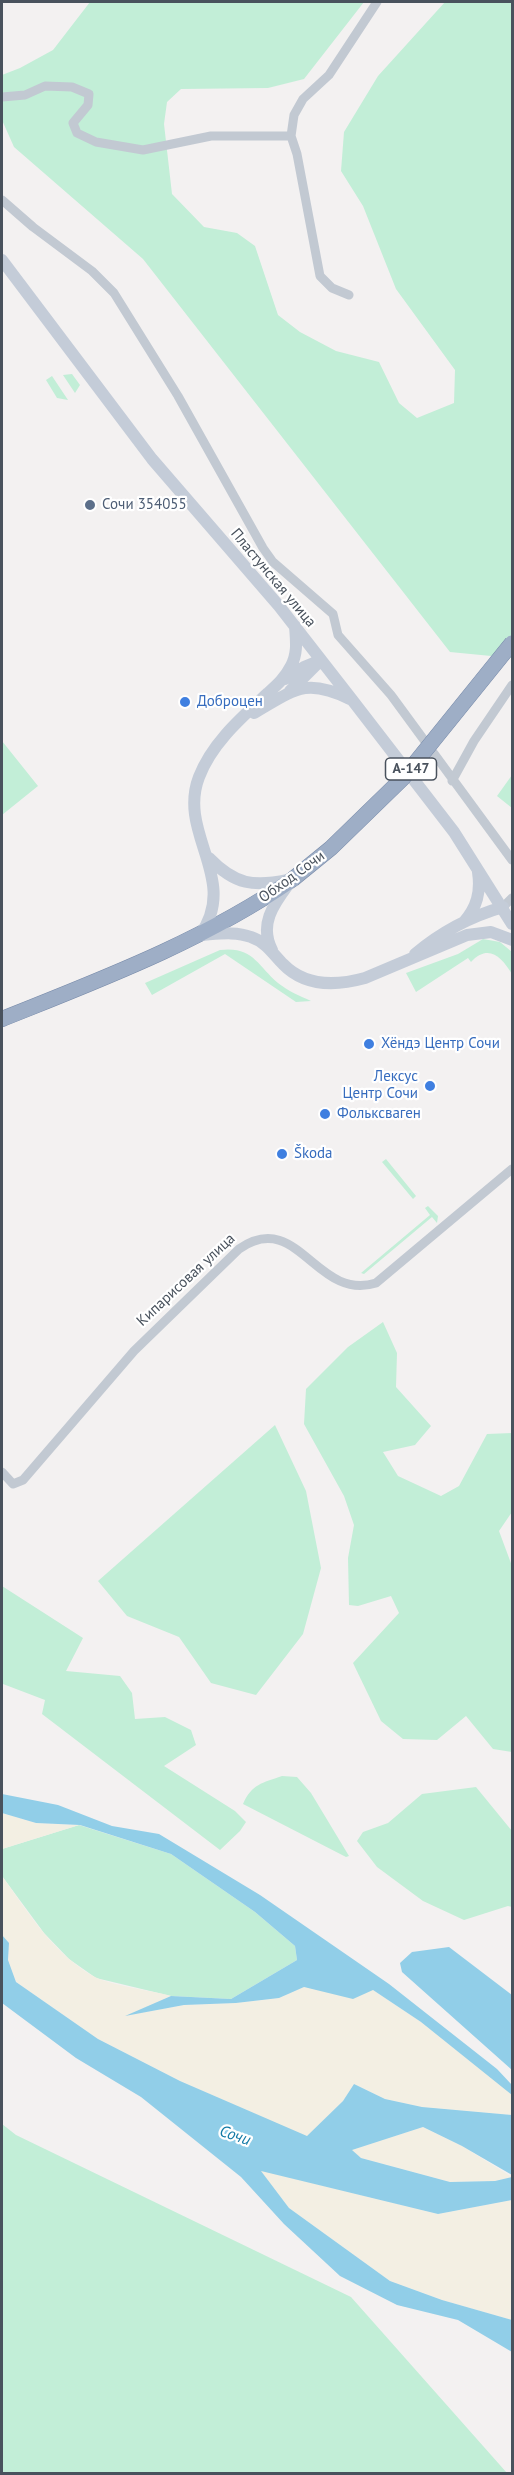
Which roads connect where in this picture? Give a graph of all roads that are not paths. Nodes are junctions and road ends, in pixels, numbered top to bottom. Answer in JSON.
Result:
{"nodes":[{"id":1,"x":377,"y":2,"type":"edge"},
{"id":2,"x":2,"y":97,"type":"edge"},
{"id":3,"x":291,"y":136,"type":"junction"},
{"id":4,"x":2,"y":200,"type":"edge"},
{"id":5,"x":2,"y":260,"type":"edge"},
{"id":6,"x":349,"y":295,"type":"dead end"},
{"id":7,"x":295,"y":626,"type":"junction"},
{"id":8,"x":513,"y":642,"type":"edge"},
{"id":9,"x":321,"y":660,"type":"junction"},
{"id":10,"x":513,"y":685,"type":"edge"},
{"id":11,"x":286,"y":686,"type":"junction"},
{"id":12,"x":353,"y":700,"type":"junction"},
{"id":13,"x":452,"y":781,"type":"junction"},
{"id":14,"x":208,"y":857,"type":"junction"},
{"id":15,"x":513,"y":860,"type":"edge"},
{"id":16,"x":478,"y":869,"type":"junction"},
{"id":17,"x":292,"y":879,"type":"junction"},
{"id":18,"x":508,"y":903,"type":"edge"},
{"id":19,"x":513,"y":924,"type":"edge"},
{"id":20,"x":464,"y":930,"type":"junction"},
{"id":21,"x":200,"y":936,"type":"junction"},
{"id":22,"x":513,"y":940,"type":"edge"},
{"id":23,"x":274,"y":953,"type":"junction"},
{"id":24,"x":2,"y":1019,"type":"edge"},
{"id":25,"x":513,"y":1169,"type":"edge"},
{"id":26,"x":2,"y":1472,"type":"edge"}],
"edges":[{"from":1,"to":3,"type":"street"},
{"from":2,"to":3,"type":"street"},
{"from":3,"to":6,"type":"street"},
{"from":4,"to":13,"type":"street"},
{"from":5,"to":7,"type":"main road","name":"Пластунская улица"},
{"from":7,"to":9,"type":"main road","name":"Пластунская улица"},
{"from":7,"to":11,"type":"main road"},
{"from":8,"to":17,"type":"highway","name":"Обход Сочи","number":"А-147","bridge":true},
{"from":9,"to":11,"type":"main road"},
{"from":9,"to":12,"type":"main road","name":"Пластунская улица"},
{"from":10,"to":13,"type":"street"},
{"from":11,"to":12,"type":"main road"},
{"from":11,"to":14,"type":"main road"},
{"from":12,"to":16,"type":"main road","name":"Пластунская улица"},
{"from":13,"to":15,"type":"street"},
{"from":14,"to":17,"type":"main road","number":"А-147"},
{"from":14,"to":21,"type":"main road"},
{"from":16,"to":18,"type":"main road","name":"Пластунская улица"},
{"from":16,"to":20,"type":"main road"},
{"from":17,"to":21,"type":"highway","name":"Обход Сочи","number":"А-147"},
{"from":17,"to":23,"type":"main road","number":"А-147"},
{"from":18,"to":19,"type":"main road","name":"Пластунская улица"},
{"from":18,"to":20,"type":"main road","number":"А-147"},
{"from":20,"to":22,"type":"main road","number":"А-147"},
{"from":20,"to":23,"type":"main road","number":"А-147"},
{"from":21,"to":23,"type":"main road","number":"А-147"},
{"from":21,"to":24,"type":"highway","name":"Обход Сочи","number":"А-147"},
{"from":25,"to":26,"type":"street","name":"Кипарисовая улица"}]}
